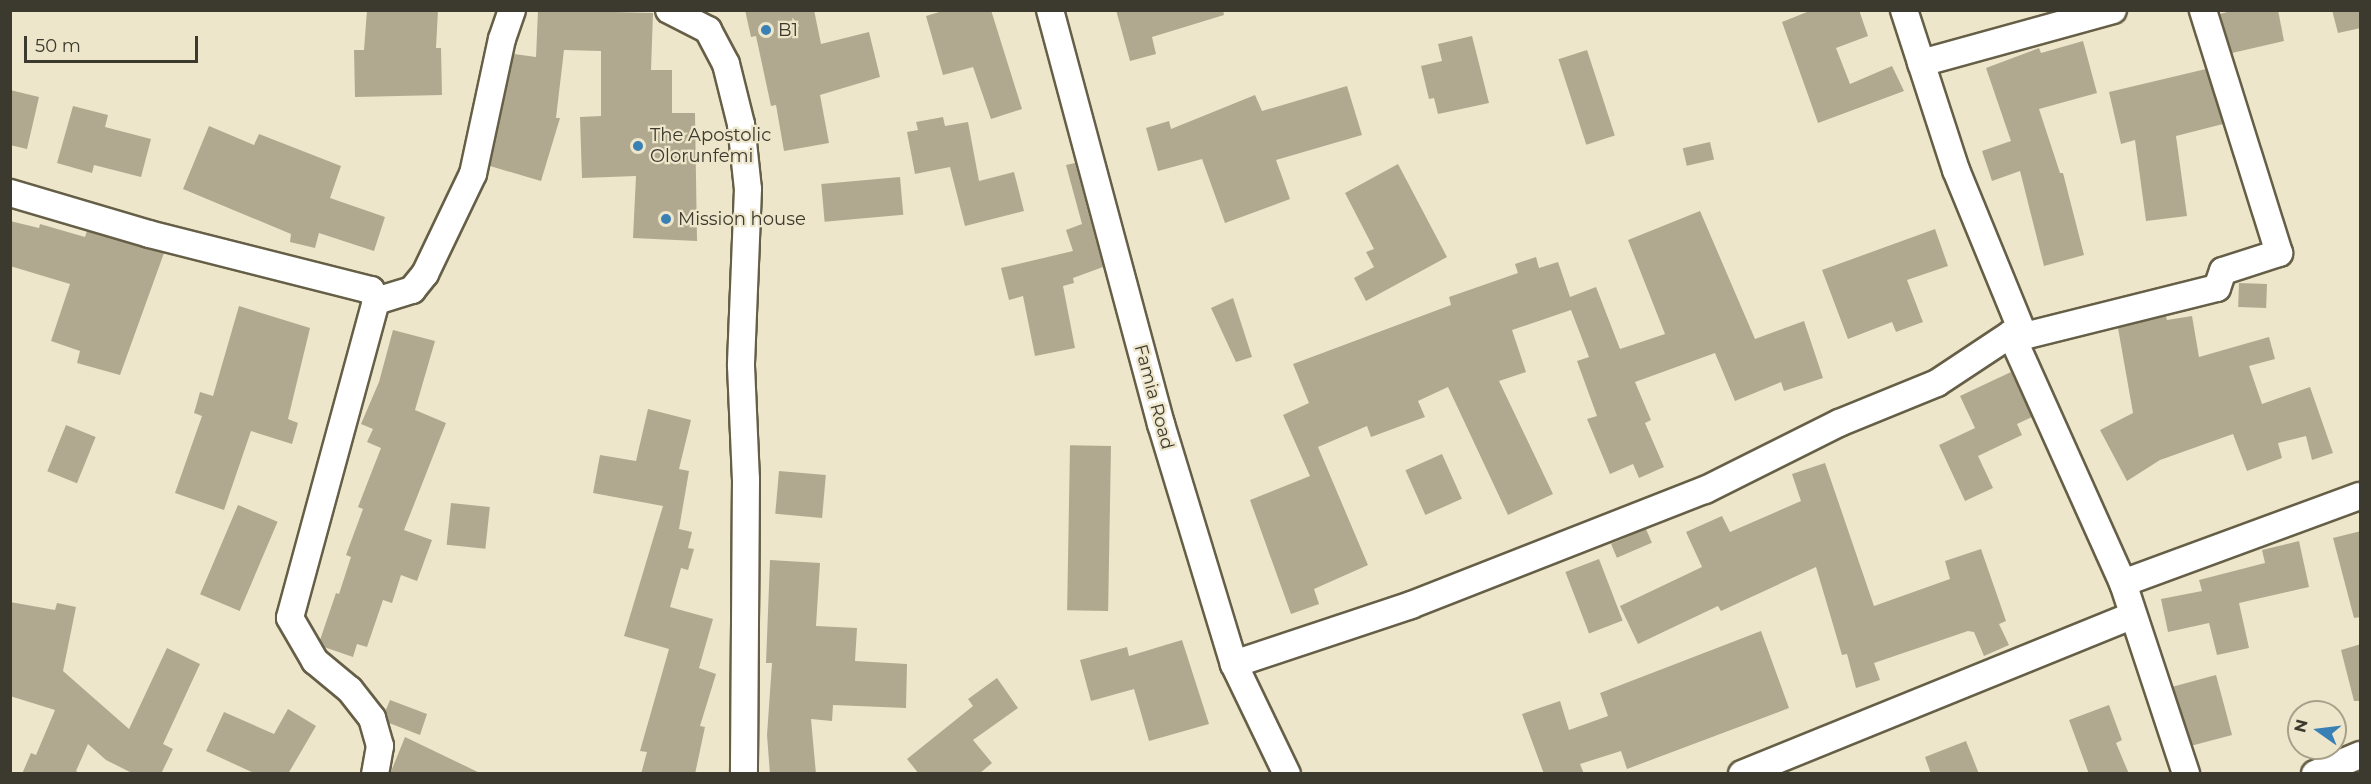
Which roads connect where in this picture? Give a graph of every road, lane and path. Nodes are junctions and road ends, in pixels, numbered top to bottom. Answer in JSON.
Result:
{"nodes":[{"id":1,"x":512,"y":10,"type":"edge"},
{"id":2,"x":669,"y":10,"type":"edge"},
{"id":3,"x":1050,"y":10,"type":"edge"},
{"id":4,"x":1904,"y":10,"type":"edge"},
{"id":5,"x":2113,"y":10,"type":"edge"},
{"id":6,"x":2203,"y":10,"type":"edge"},
{"id":7,"x":1922,"y":63,"type":"junction"},
{"id":8,"x":10,"y":193,"type":"edge"},
{"id":9,"x":376,"y":301,"type":"junction"},
{"id":10,"x":2017,"y":335,"type":"junction"},
{"id":11,"x":2361,"y":496,"type":"edge"},
{"id":12,"x":2123,"y":583,"type":"junction"},
{"id":13,"x":2132,"y":616,"type":"junction"},
{"id":14,"x":1234,"y":664,"type":"junction"},
{"id":15,"x":2361,"y":755,"type":"edge"},
{"id":16,"x":375,"y":774,"type":"edge"},
{"id":17,"x":744,"y":774,"type":"edge"},
{"id":18,"x":1287,"y":774,"type":"edge"},
{"id":19,"x":1742,"y":774,"type":"edge"},
{"id":20,"x":2186,"y":774,"type":"edge"},
{"id":21,"x":2316,"y":774,"type":"edge"}],
"edges":[{"from":1,"to":9,"type":"street"},
{"from":2,"to":17,"type":"street"},
{"from":3,"to":14,"type":"street","name":"Famia Road"},
{"from":4,"to":7,"type":"street"},
{"from":5,"to":7,"type":"street"},
{"from":6,"to":10,"type":"street"},
{"from":7,"to":10,"type":"street"},
{"from":8,"to":9,"type":"street"},
{"from":9,"to":16,"type":"street"},
{"from":10,"to":12,"type":"street"},
{"from":10,"to":14,"type":"street"},
{"from":11,"to":12,"type":"street"},
{"from":12,"to":13,"type":"street"},
{"from":13,"to":19,"type":"street"},
{"from":13,"to":20,"type":"street"},
{"from":14,"to":18,"type":"street","name":"Famia Road"},
{"from":15,"to":21,"type":"street"}]}
